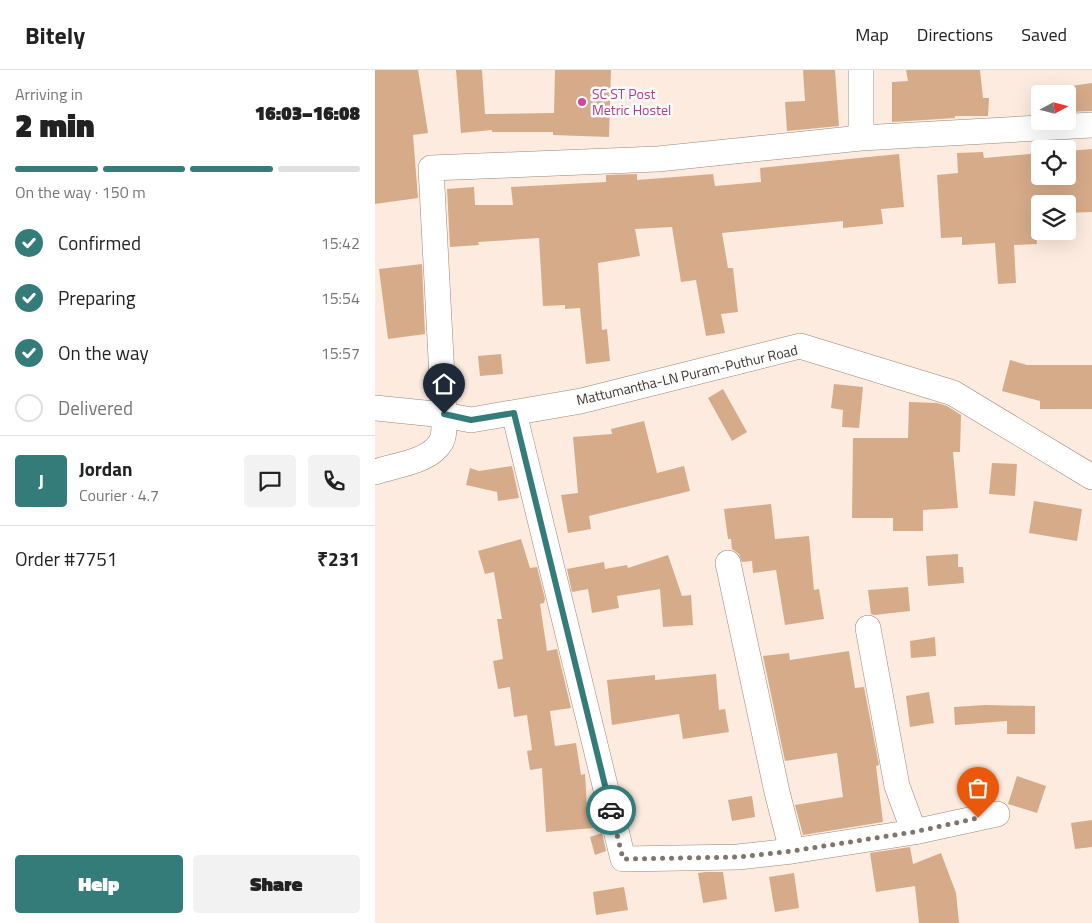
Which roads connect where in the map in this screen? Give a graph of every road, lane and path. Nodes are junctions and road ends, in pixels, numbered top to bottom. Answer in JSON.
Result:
{"nodes":[{"id":1,"x":861,"y":70,"type":"edge"},
{"id":2,"x":1092,"y":125,"type":"edge"},
{"id":3,"x":861,"y":138,"type":"junction"},
{"id":4,"x":375,"y":407,"type":"edge"},
{"id":5,"x":514,"y":413,"type":"junction"},
{"id":6,"x":444,"y":414,"type":"junction"},
{"id":7,"x":375,"y":472,"type":"edge"},
{"id":8,"x":1092,"y":477,"type":"edge"},
{"id":9,"x":728,"y":563,"type":"dead end"},
{"id":10,"x":868,"y":628,"type":"dead end"},
{"id":11,"x":997,"y":814,"type":"dead end"},
{"id":12,"x":914,"y":832,"type":"junction"},
{"id":13,"x":792,"y":851,"type":"junction"}],
"edges":[{"from":1,"to":3,"type":"street"},
{"from":2,"to":3,"type":"street"},
{"from":3,"to":6,"type":"street"},
{"from":4,"to":6,"type":"street","name":"Mattumantha-LN Puram-Puthur Road"},
{"from":5,"to":6,"type":"street","name":"Mattumantha-LN Puram-Puthur Road"},
{"from":5,"to":8,"type":"street","name":"Mattumantha-LN Puram-Puthur Road"},
{"from":5,"to":13,"type":"street"},
{"from":6,"to":7,"type":"street"},
{"from":9,"to":13,"type":"street"},
{"from":10,"to":12,"type":"street"},
{"from":11,"to":12,"type":"street"},
{"from":12,"to":13,"type":"street"}]}
